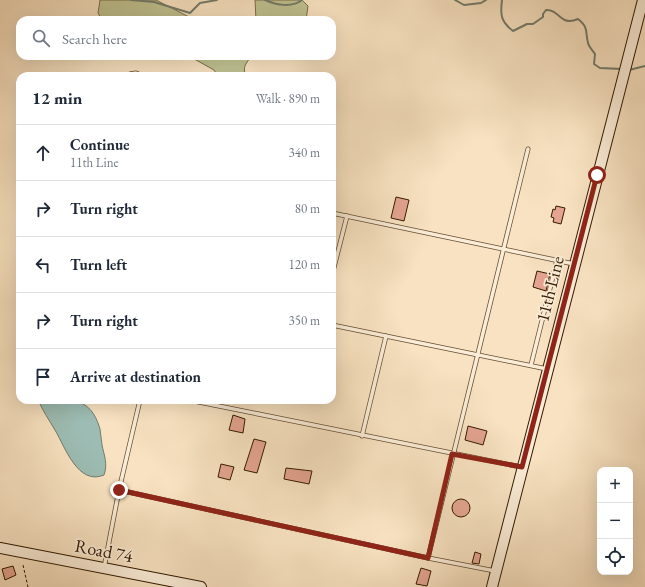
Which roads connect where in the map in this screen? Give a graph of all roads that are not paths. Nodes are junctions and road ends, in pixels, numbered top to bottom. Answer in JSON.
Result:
{"nodes":[{"id":1,"x":643,"y":0,"type":"edge"},
{"id":2,"x":528,"y":149,"type":"dead end"},
{"id":3,"x":336,"y":214,"type":"edge"},
{"id":4,"x":347,"y":216,"type":"junction"},
{"id":5,"x":504,"y":249,"type":"junction"},
{"id":6,"x":336,"y":259,"type":"edge"},
{"id":7,"x":557,"y":260,"type":"junction"},
{"id":8,"x":574,"y":264,"type":"junction"},
{"id":9,"x":336,"y":326,"type":"edge"},
{"id":10,"x":386,"y":336,"type":"junction"},
{"id":11,"x":477,"y":354,"type":"junction"},
{"id":12,"x":531,"y":365,"type":"junction"},
{"id":13,"x":548,"y":369,"type":"junction"},
{"id":14,"x":139,"y":404,"type":"edge"},
{"id":15,"x":222,"y":404,"type":"edge"},
{"id":16,"x":362,"y":436,"type":"junction"},
{"id":17,"x":452,"y":454,"type":"junction"},
{"id":18,"x":522,"y":467,"type":"junction"},
{"id":19,"x":119,"y":490,"type":"junction"},
{"id":20,"x":0,"y":548,"type":"edge"},
{"id":21,"x":428,"y":558,"type":"junction"},
{"id":22,"x":104,"y":568,"type":"junction"},
{"id":23,"x":496,"y":571,"type":"junction"},
{"id":24,"x":201,"y":587,"type":"edge"},
{"id":25,"x":492,"y":587,"type":"edge"}],
"edges":[{"from":1,"to":8,"type":"main road","name":"11th Line"},
{"from":2,"to":5,"type":"lane"},
{"from":3,"to":4,"type":"lane"},
{"from":4,"to":5,"type":"lane"},
{"from":4,"to":6,"type":"lane"},
{"from":5,"to":7,"type":"lane"},
{"from":5,"to":11,"type":"lane"},
{"from":7,"to":8,"type":"lane"},
{"from":7,"to":12,"type":"lane"},
{"from":8,"to":13,"type":"main road","name":"11th Line"},
{"from":9,"to":10,"type":"lane"},
{"from":10,"to":11,"type":"lane"},
{"from":10,"to":16,"type":"lane"},
{"from":11,"to":12,"type":"lane"},
{"from":11,"to":17,"type":"lane"},
{"from":12,"to":13,"type":"lane"},
{"from":13,"to":18,"type":"main road","name":"11th Line"},
{"from":14,"to":19,"type":"lane"},
{"from":15,"to":16,"type":"lane"},
{"from":16,"to":17,"type":"lane"},
{"from":17,"to":18,"type":"lane"},
{"from":17,"to":21,"type":"lane"},
{"from":18,"to":23,"type":"main road","name":"11th Line"},
{"from":19,"to":21,"type":"lane"},
{"from":19,"to":22,"type":"lane"},
{"from":20,"to":22,"type":"main road","name":"Road 74"},
{"from":21,"to":23,"type":"lane"},
{"from":22,"to":24,"type":"main road","name":"Road 74"},
{"from":23,"to":25,"type":"main road","name":"11th Line"}]}
